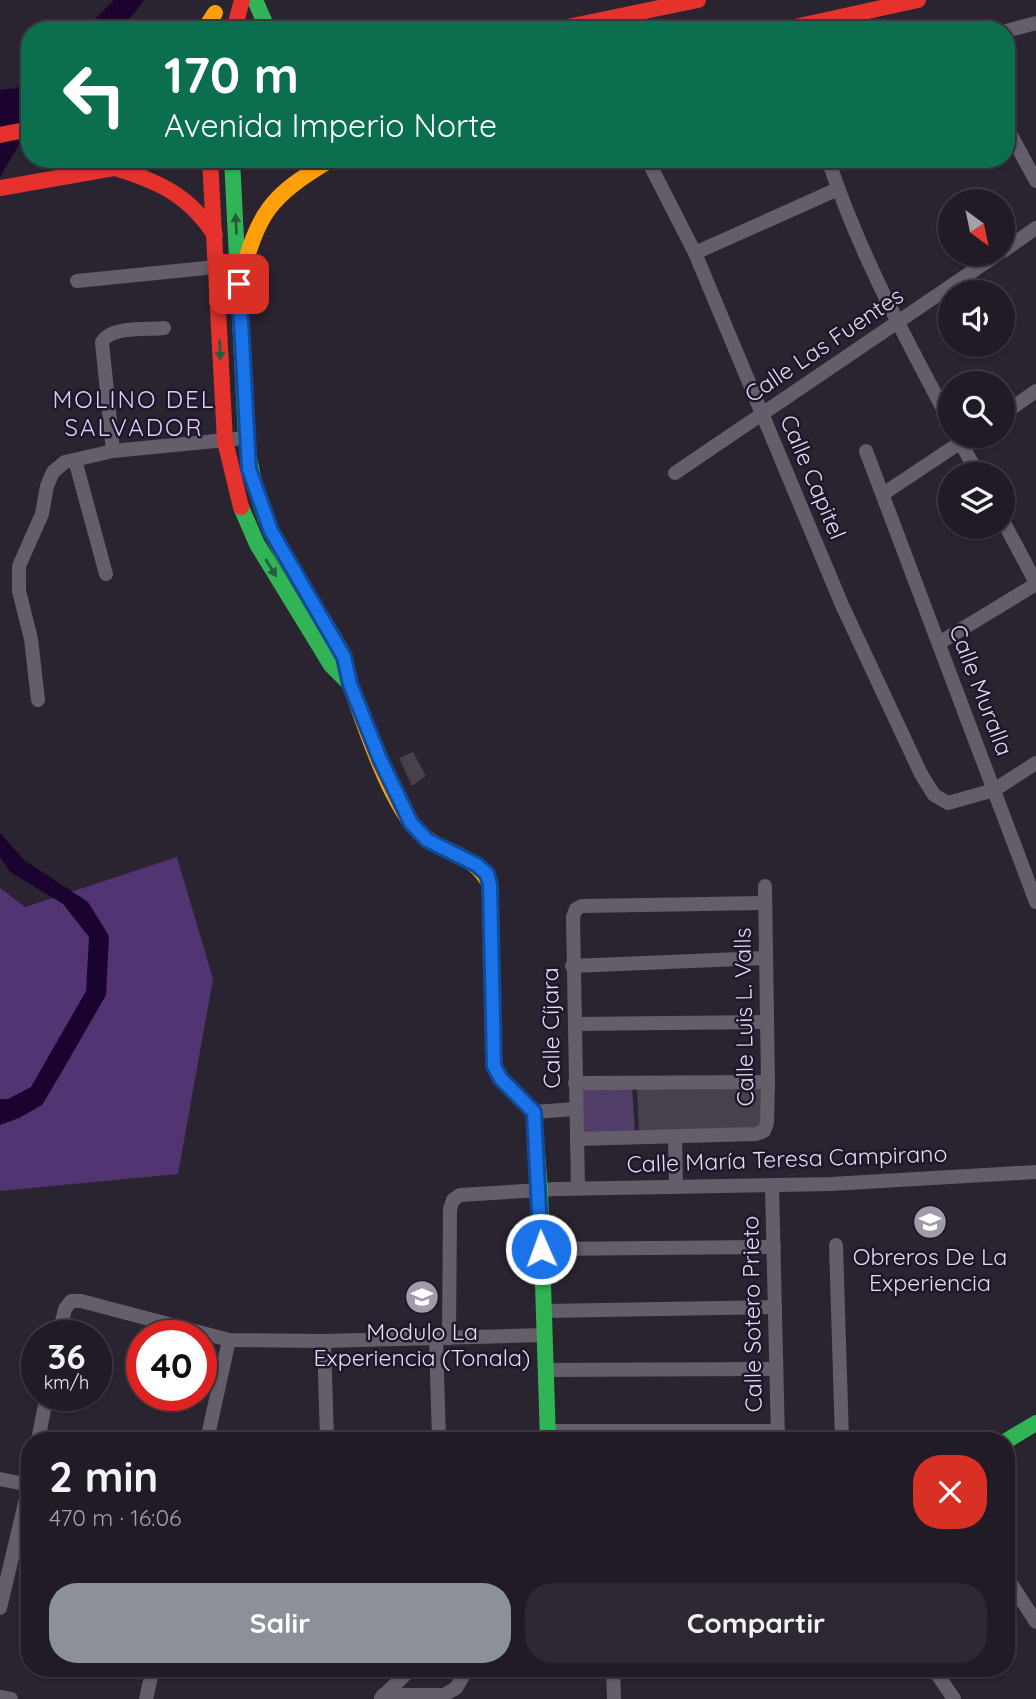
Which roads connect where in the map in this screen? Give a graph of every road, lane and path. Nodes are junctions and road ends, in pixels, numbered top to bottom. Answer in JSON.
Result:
{"nodes":[{"id":1,"x":242,"y":0,"type":"edge"},
{"id":2,"x":256,"y":0,"type":"edge"},
{"id":3,"x":698,"y":0,"type":"edge"},
{"id":4,"x":918,"y":0,"type":"edge"},
{"id":5,"x":236,"y":21,"type":"edge"},
{"id":6,"x":264,"y":21,"type":"edge"},
{"id":7,"x":596,"y":21,"type":"edge"},
{"id":8,"x":824,"y":21,"type":"edge"},
{"id":9,"x":1036,"y":23,"type":"edge"},
{"id":10,"x":1015,"y":29,"type":"edge"},
{"id":11,"x":21,"y":131,"type":"edge"},
{"id":12,"x":0,"y":135,"type":"edge"},
{"id":13,"x":1015,"y":143,"type":"edge"},
{"id":14,"x":114,"y":168,"type":"joint"},
{"id":15,"x":211,"y":168,"type":"edge"},
{"id":16,"x":233,"y":168,"type":"edge"},
{"id":17,"x":318,"y":168,"type":"edge"},
{"id":18,"x":652,"y":168,"type":"edge"},
{"id":19,"x":831,"y":168,"type":"edge"},
{"id":20,"x":1036,"y":181,"type":"edge"},
{"id":21,"x":4,"y":187,"type":"edge"},
{"id":22,"x":838,"y":189,"type":"junction"},
{"id":23,"x":1036,"y":228,"type":"edge"},
{"id":24,"x":215,"y":235,"type":"junction"},
{"id":25,"x":1015,"y":243,"type":"edge"},
{"id":26,"x":695,"y":253,"type":"junction"},
{"id":27,"x":980,"y":266,"type":"edge"},
{"id":28,"x":216,"y":267,"type":"junction"},
{"id":29,"x":76,"y":281,"type":"dead end"},
{"id":30,"x":239,"y":284,"type":"junction"},
{"id":31,"x":898,"y":322,"type":"junction"},
{"id":32,"x":164,"y":328,"type":"dead end"},
{"id":33,"x":1036,"y":391,"type":"edge"},
{"id":34,"x":938,"y":399,"type":"edge"},
{"id":35,"x":1015,"y":406,"type":"edge"},
{"id":36,"x":762,"y":414,"type":"junction"},
{"id":37,"x":246,"y":438,"type":"junction"},
{"id":38,"x":225,"y":441,"type":"junction"},
{"id":39,"x":949,"y":448,"type":"edge"},
{"id":40,"x":113,"y":451,"type":"junction"},
{"id":41,"x":866,"y":451,"type":"dead end"},
{"id":42,"x":75,"y":460,"type":"junction"},
{"id":43,"x":675,"y":473,"type":"dead end"},
{"id":44,"x":883,"y":494,"type":"junction"},
{"id":45,"x":1013,"y":539,"type":"edge"},
{"id":46,"x":106,"y":575,"type":"dead end"},
{"id":47,"x":1036,"y":583,"type":"edge"},
{"id":48,"x":939,"y":643,"type":"junction"},
{"id":49,"x":350,"y":684,"type":"junction"},
{"id":50,"x":38,"y":700,"type":"dead end"},
{"id":51,"x":1036,"y":763,"type":"edge"},
{"id":52,"x":994,"y":790,"type":"junction"},
{"id":53,"x":765,"y":886,"type":"dead end"},
{"id":54,"x":1034,"y":892,"type":"edge"},
{"id":55,"x":764,"y":903,"type":"junction"},
{"id":56,"x":766,"y":958,"type":"junction"},
{"id":57,"x":572,"y":966,"type":"junction"},
{"id":58,"x":767,"y":1022,"type":"junction"},
{"id":59,"x":575,"y":1024,"type":"junction"},
{"id":60,"x":768,"y":1082,"type":"junction"},
{"id":61,"x":575,"y":1083,"type":"junction"},
{"id":62,"x":576,"y":1110,"type":"junction"},
{"id":63,"x":534,"y":1112,"type":"junction"},
{"id":64,"x":675,"y":1136,"type":"junction"},
{"id":65,"x":577,"y":1139,"type":"junction"},
{"id":66,"x":1036,"y":1172,"type":"edge"},
{"id":67,"x":676,"y":1186,"type":"junction"},
{"id":68,"x":772,"y":1186,"type":"junction"},
{"id":69,"x":578,"y":1188,"type":"junction"},
{"id":70,"x":540,"y":1190,"type":"junction"},
{"id":71,"x":836,"y":1245,"type":"dead end"},
{"id":72,"x":774,"y":1247,"type":"junction"},
{"id":73,"x":541,"y":1249,"type":"junction"},
{"id":74,"x":775,"y":1307,"type":"junction"},
{"id":75,"x":544,"y":1311,"type":"junction"},
{"id":76,"x":62,"y":1320,"type":"edge"},
{"id":77,"x":544,"y":1335,"type":"junction"},
{"id":78,"x":443,"y":1338,"type":"junction"},
{"id":79,"x":229,"y":1340,"type":"junction"},
{"id":80,"x":324,"y":1341,"type":"junction"},
{"id":81,"x":776,"y":1369,"type":"junction"},
{"id":82,"x":546,"y":1370,"type":"junction"},
{"id":83,"x":44,"y":1411,"type":"edge"},
{"id":84,"x":1036,"y":1423,"type":"edge"},
{"id":85,"x":40,"y":1432,"type":"edge"},
{"id":86,"x":209,"y":1432,"type":"edge"},
{"id":87,"x":327,"y":1432,"type":"edge"},
{"id":88,"x":439,"y":1432,"type":"edge"},
{"id":89,"x":548,"y":1432,"type":"edge"},
{"id":90,"x":778,"y":1432,"type":"edge"},
{"id":91,"x":842,"y":1432,"type":"edge"},
{"id":92,"x":1015,"y":1436,"type":"edge"},
{"id":93,"x":0,"y":1479,"type":"edge"},
{"id":94,"x":21,"y":1482,"type":"edge"},
{"id":95,"x":21,"y":1521,"type":"edge"},
{"id":96,"x":1015,"y":1590,"type":"edge"},
{"id":97,"x":0,"y":1608,"type":"edge"},
{"id":98,"x":1036,"y":1622,"type":"edge"},
{"id":99,"x":151,"y":1677,"type":"edge"},
{"id":100,"x":403,"y":1677,"type":"edge"},
{"id":101,"x":463,"y":1677,"type":"edge"},
{"id":102,"x":613,"y":1677,"type":"edge"},
{"id":103,"x":939,"y":1677,"type":"edge"},
{"id":104,"x":0,"y":1697,"type":"edge"},
{"id":105,"x":382,"y":1697,"type":"edge"},
{"id":106,"x":11,"y":1699,"type":"edge"},
{"id":107,"x":146,"y":1699,"type":"edge"},
{"id":108,"x":614,"y":1699,"type":"edge"},
{"id":109,"x":954,"y":1699,"type":"edge"}],
"edges":[{"from":1,"to":5,"type":"main road"},
{"from":2,"to":6,"type":"main road"},
{"from":3,"to":7,"type":"main road"},
{"from":4,"to":8,"type":"main road"},
{"from":9,"to":10,"type":"street"},
{"from":11,"to":12,"type":"main road"},
{"from":13,"to":20,"type":"street"},
{"from":14,"to":21,"type":"main road"},
{"from":14,"to":24,"type":"main road"},
{"from":15,"to":24,"type":"main road"},
{"from":30,"to":16,"type":"main road","one_way":true},
{"from":17,"to":30,"type":"main road"},
{"from":18,"to":26,"type":"street","name":"Calle Capitel"},
{"from":19,"to":22,"type":"street"},
{"from":22,"to":26,"type":"street"},
{"from":22,"to":31,"type":"street"},
{"from":23,"to":25,"type":"street"},
{"from":24,"to":28,"type":"main road"},
{"from":26,"to":36,"type":"street","name":"Calle Capitel"},
{"from":27,"to":31,"type":"street","name":"Calle Las Fuentes"},
{"from":28,"to":29,"type":"street"},
{"from":28,"to":38,"type":"main road","one_way":true},
{"from":30,"to":37,"type":"main road"},
{"from":31,"to":34,"type":"street"},
{"from":31,"to":36,"type":"street","name":"Calle Las Fuentes"},
{"from":32,"to":40,"type":"street"},
{"from":33,"to":35,"type":"street"},
{"from":36,"to":43,"type":"street","name":"Calle Las Fuentes"},
{"from":36,"to":52,"type":"street","name":"Calle Capitel"},
{"from":37,"to":38,"type":"street"},
{"from":37,"to":49,"type":"main road"},
{"from":38,"to":40,"type":"street"},
{"from":38,"to":49,"type":"main road","one_way":true},
{"from":39,"to":44,"type":"street"},
{"from":40,"to":42,"type":"street"},
{"from":41,"to":44,"type":"street","name":"Calle Muralla"},
{"from":42,"to":46,"type":"street"},
{"from":42,"to":50,"type":"street"},
{"from":44,"to":48,"type":"street","name":"Calle Muralla"},
{"from":45,"to":47,"type":"street"},
{"from":47,"to":48,"type":"street"},
{"from":48,"to":52,"type":"street","name":"Calle Muralla"},
{"from":49,"to":63,"type":"main road"},
{"from":51,"to":52,"type":"street"},
{"from":52,"to":54,"type":"street","name":"Calle Muralla"},
{"from":53,"to":55,"type":"street","name":"Calle Luis L. Valls"},
{"from":55,"to":56,"type":"street","name":"Calle Luis L. Valls"},
{"from":55,"to":57,"type":"street","name":"Calle Cíjara"},
{"from":56,"to":57,"type":"street"},
{"from":56,"to":58,"type":"street","name":"Calle Luis L. Valls"},
{"from":57,"to":59,"type":"street","name":"Calle Cíjara"},
{"from":58,"to":59,"type":"street"},
{"from":58,"to":60,"type":"street","name":"Calle Luis L. Valls"},
{"from":59,"to":61,"type":"street","name":"Calle Cíjara"},
{"from":60,"to":61,"type":"street"},
{"from":60,"to":64,"type":"street","name":"Calle Luis L. Valls"},
{"from":61,"to":62,"type":"street","name":"Calle Cíjara"},
{"from":62,"to":63,"type":"street"},
{"from":62,"to":65,"type":"street","name":"Calle Cíjara"},
{"from":63,"to":70,"type":"main road"},
{"from":64,"to":65,"type":"street"},
{"from":64,"to":67,"type":"street"},
{"from":65,"to":69,"type":"street","name":"Calle Cíjara"},
{"from":66,"to":68,"type":"street","name":"Calle María Teresa Campirano"},
{"from":67,"to":68,"type":"street","name":"Calle María Teresa Campirano"},
{"from":67,"to":69,"type":"street","name":"Calle María Teresa Campirano"},
{"from":68,"to":72,"type":"street","name":"Calle Sotero Prieto"},
{"from":69,"to":70,"type":"street","name":"Calle María Teresa Campirano"},
{"from":70,"to":73,"type":"main road"},
{"from":70,"to":78,"type":"street","name":"Calle María Teresa Campirano"},
{"from":71,"to":91,"type":"street"},
{"from":72,"to":73,"type":"street"},
{"from":72,"to":74,"type":"street","name":"Calle Sotero Prieto"},
{"from":73,"to":75,"type":"main road"},
{"from":74,"to":75,"type":"street"},
{"from":74,"to":81,"type":"street","name":"Calle Sotero Prieto"},
{"from":75,"to":77,"type":"main road"},
{"from":76,"to":79,"type":"street"},
{"from":77,"to":78,"type":"street"},
{"from":77,"to":82,"type":"main road"},
{"from":78,"to":80,"type":"street"},
{"from":78,"to":88,"type":"street"},
{"from":79,"to":80,"type":"street"},
{"from":79,"to":86,"type":"street"},
{"from":80,"to":87,"type":"street"},
{"from":81,"to":82,"type":"street"},
{"from":81,"to":90,"type":"street","name":"Calle Sotero Prieto"},
{"from":82,"to":89,"type":"main road"},
{"from":83,"to":85,"type":"street"},
{"from":84,"to":92,"type":"main road"},
{"from":93,"to":94,"type":"street"},
{"from":95,"to":97,"type":"street"},
{"from":96,"to":98,"type":"street"},
{"from":99,"to":107,"type":"street"},
{"from":100,"to":105,"type":"street"},
{"from":101,"to":105,"type":"street"},
{"from":102,"to":108,"type":"street"},
{"from":103,"to":109,"type":"street"},
{"from":104,"to":106,"type":"street"}]}
